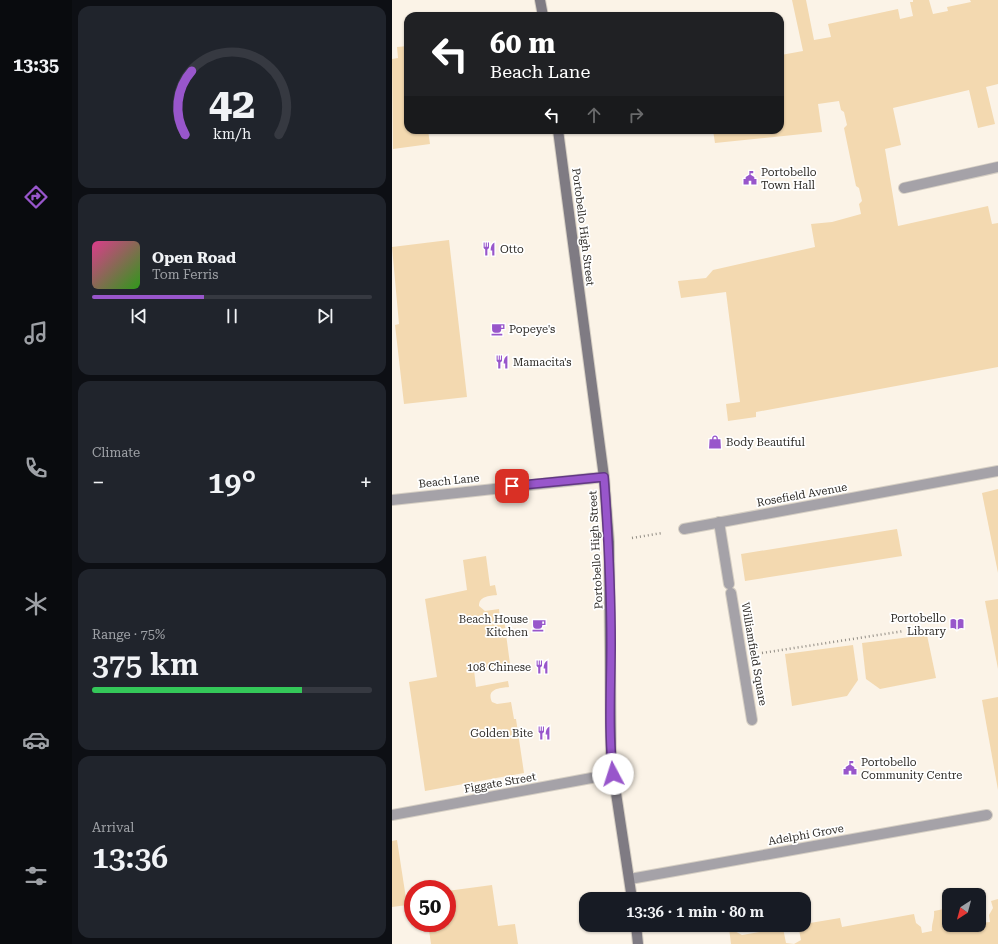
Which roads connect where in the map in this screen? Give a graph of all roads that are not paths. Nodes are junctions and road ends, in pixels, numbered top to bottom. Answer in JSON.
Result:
{"nodes":[{"id":1,"x":540,"y":0,"type":"edge"},
{"id":2,"x":542,"y":12,"type":"edge"},
{"id":3,"x":559,"y":134,"type":"edge"},
{"id":4,"x":998,"y":167,"type":"edge"},
{"id":5,"x":904,"y":188,"type":"dead end"},
{"id":6,"x":998,"y":471,"type":"edge"},
{"id":7,"x":604,"y":477,"type":"junction"},
{"id":8,"x":392,"y":500,"type":"edge"},
{"id":9,"x":719,"y":522,"type":"junction"},
{"id":10,"x":684,"y":529,"type":"road end"},
{"id":11,"x":752,"y":720,"type":"dead end"},
{"id":12,"x":613,"y":774,"type":"junction"},
{"id":13,"x":392,"y":815,"type":"edge"},
{"id":14,"x":987,"y":816,"type":"dead end"},
{"id":15,"x":630,"y":879,"type":"junction"},
{"id":16,"x":631,"y":892,"type":"edge"},
{"id":17,"x":637,"y":932,"type":"edge"},
{"id":18,"x":638,"y":944,"type":"edge"}],
"edges":[{"from":1,"to":2,"type":"main road"},
{"from":3,"to":7,"type":"main road","name":"Portobello High Street"},
{"from":4,"to":5,"type":"street"},
{"from":6,"to":9,"type":"street","name":"Rosefield Avenue"},
{"from":7,"to":8,"type":"street","name":"Beach Lane"},
{"from":7,"to":12,"type":"main road","name":"Portobello High Street"},
{"from":9,"to":10,"type":"street","name":"Rosefield Avenue"},
{"from":9,"to":11,"type":"street","name":"Williamfield Square"},
{"from":12,"to":13,"type":"street","name":"Figgate Street"},
{"from":12,"to":15,"type":"main road","name":"Portobello High Street"},
{"from":14,"to":15,"type":"street","name":"Adelphi Grove"},
{"from":15,"to":16,"type":"main road","name":"Portobello High Street"},
{"from":17,"to":18,"type":"main road"}]}
